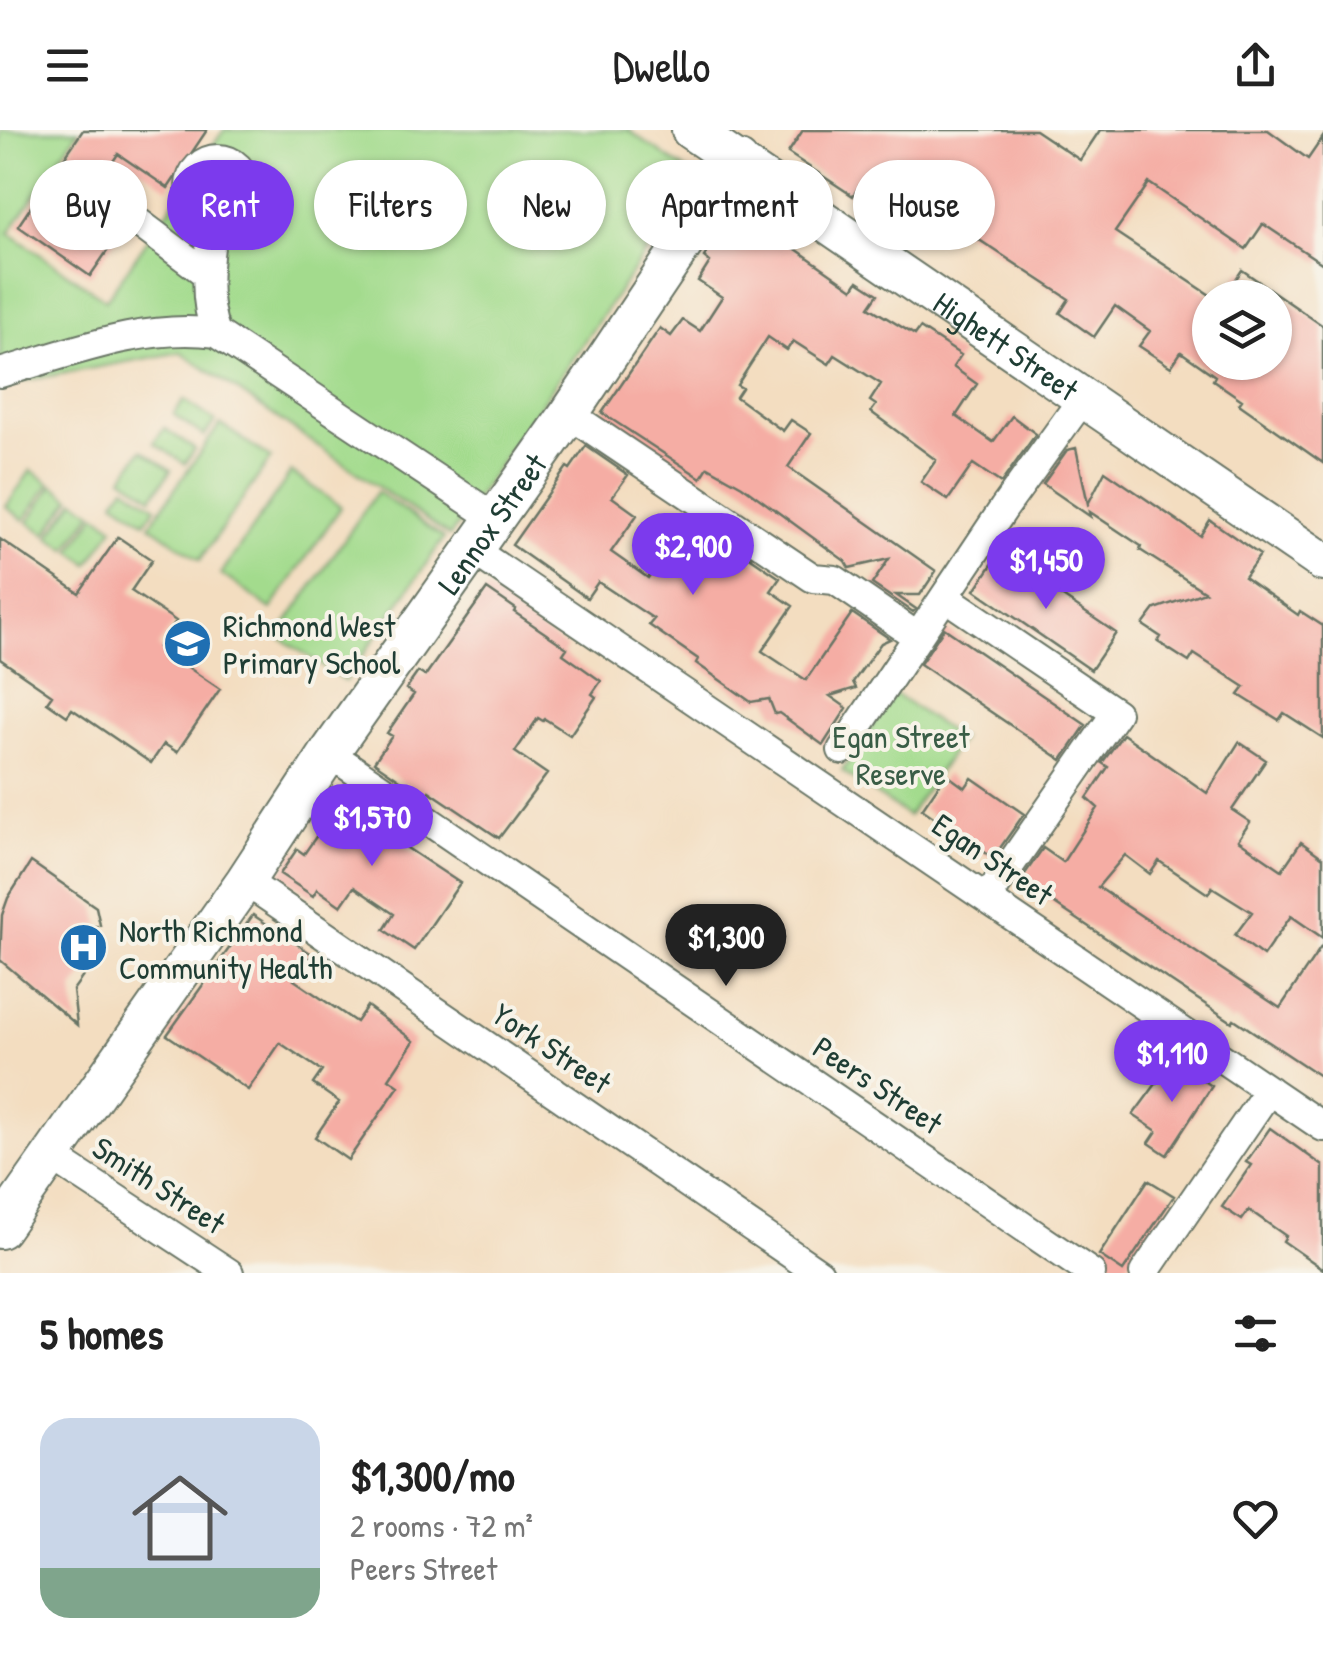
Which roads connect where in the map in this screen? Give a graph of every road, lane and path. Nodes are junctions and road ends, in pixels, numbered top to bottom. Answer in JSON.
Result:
{"nodes":[{"id":1,"x":691,"y":130,"type":"edge"},
{"id":2,"x":734,"y":148,"type":"edge"},
{"id":3,"x":147,"y":229,"type":"edge"},
{"id":4,"x":210,"y":250,"type":"edge"},
{"id":5,"x":207,"y":274,"type":"junction"},
{"id":6,"x":216,"y":332,"type":"junction"},
{"id":7,"x":0,"y":373,"type":"edge"},
{"id":8,"x":1084,"y":396,"type":"junction"},
{"id":9,"x":569,"y":414,"type":"junction"},
{"id":10,"x":495,"y":518,"type":"junction"},
{"id":11,"x":473,"y":550,"type":"junction"},
{"id":12,"x":1323,"y":562,"type":"edge"},
{"id":13,"x":945,"y":597,"type":"junction"},
{"id":14,"x":918,"y":637,"type":"junction"},
{"id":15,"x":842,"y":750,"type":"dead end"},
{"id":16,"x":328,"y":753,"type":"junction"},
{"id":17,"x":245,"y":881,"type":"junction"},
{"id":18,"x":987,"y":898,"type":"junction"},
{"id":19,"x":1268,"y":1090,"type":"junction"},
{"id":20,"x":1323,"y":1127,"type":"edge"},
{"id":21,"x":50,"y":1156,"type":"junction"},
{"id":22,"x":0,"y":1229,"type":"edge"},
{"id":23,"x":229,"y":1273,"type":"edge"},
{"id":24,"x":819,"y":1273,"type":"edge"},
{"id":25,"x":1090,"y":1273,"type":"edge"},
{"id":26,"x":1144,"y":1273,"type":"edge"}],
"edges":[{"from":1,"to":2,"type":"street","name":"Highett Street"},
{"from":2,"to":8,"type":"street","name":"Highett Street"},
{"from":2,"to":9,"type":"street","name":"Lennox Street"},
{"from":3,"to":5,"type":"street"},
{"from":4,"to":5,"type":"street"},
{"from":5,"to":6,"type":"street"},
{"from":6,"to":7,"type":"street"},
{"from":6,"to":10,"type":"street"},
{"from":8,"to":12,"type":"street","name":"Highett Street"},
{"from":8,"to":13,"type":"street"},
{"from":9,"to":10,"type":"street","name":"Lennox Street"},
{"from":9,"to":14,"type":"street"},
{"from":10,"to":11,"type":"street","name":"Lennox Street"},
{"from":11,"to":16,"type":"street","name":"Lennox Street"},
{"from":11,"to":18,"type":"street","name":"Egan Street"},
{"from":13,"to":14,"type":"street"},
{"from":13,"to":18,"type":"street"},
{"from":14,"to":15,"type":"street"},
{"from":16,"to":17,"type":"street","name":"Lennox Street"},
{"from":16,"to":25,"type":"street","name":"Peers Street"},
{"from":17,"to":21,"type":"street","name":"Lennox Street"},
{"from":17,"to":24,"type":"street","name":"York Street"},
{"from":18,"to":19,"type":"street","name":"Egan Street"},
{"from":19,"to":20,"type":"street","name":"Egan Street"},
{"from":19,"to":26,"type":"street"},
{"from":21,"to":22,"type":"street","name":"Lennox Street"},
{"from":21,"to":23,"type":"street","name":"Smith Street"}]}
